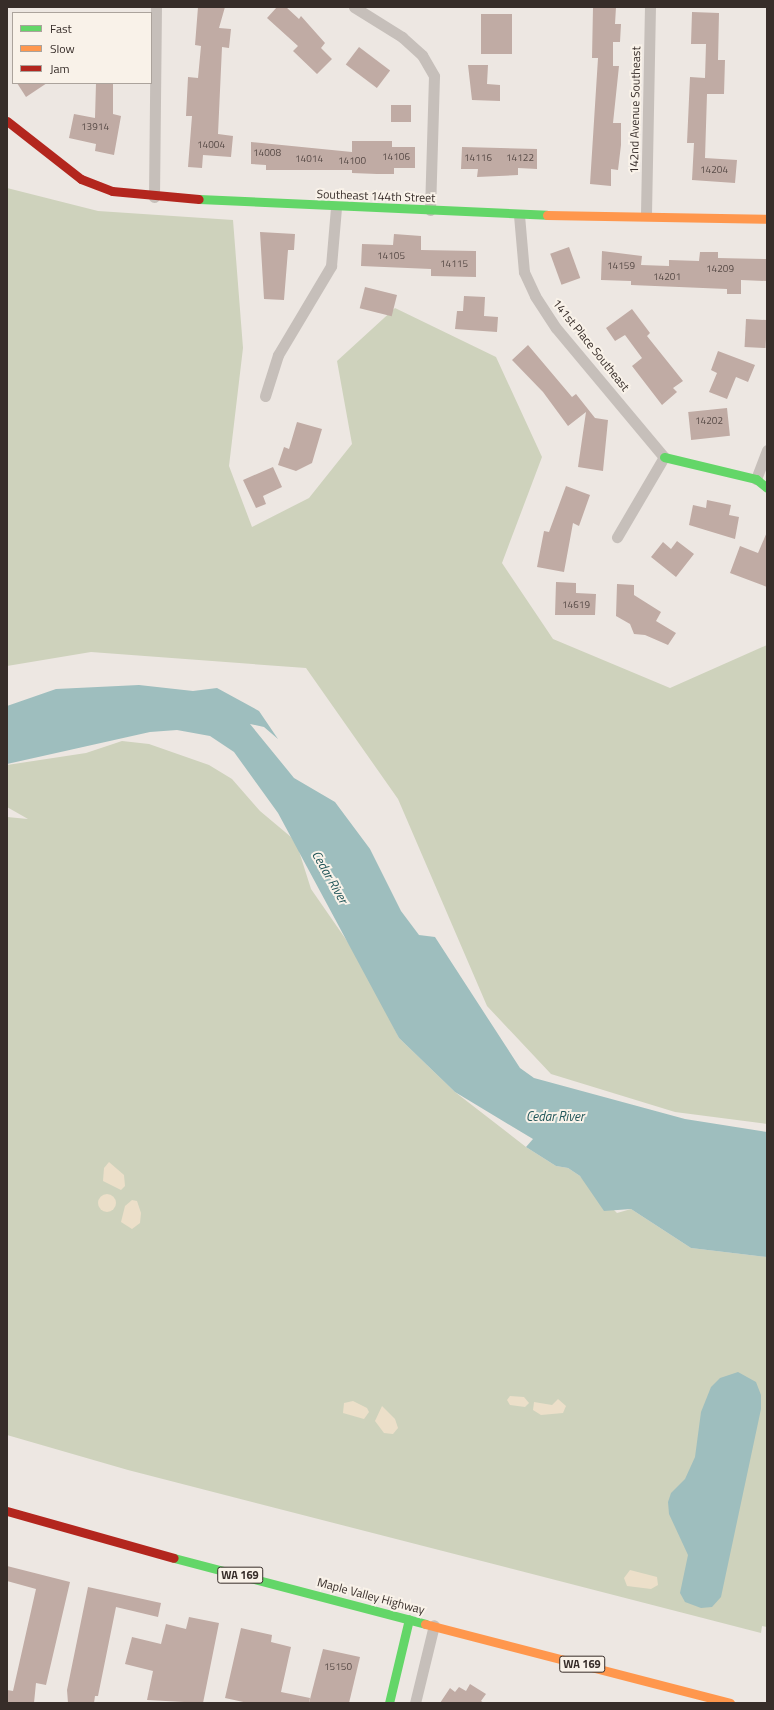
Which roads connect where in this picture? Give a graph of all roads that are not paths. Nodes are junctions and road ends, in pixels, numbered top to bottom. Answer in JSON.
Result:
{"nodes":[{"id":1,"x":156,"y":7,"type":"edge"},
{"id":2,"x":354,"y":7,"type":"edge"},
{"id":3,"x":650,"y":7,"type":"edge"},
{"id":4,"x":7,"y":122,"type":"edge"},
{"id":5,"x":154,"y":197,"type":"junction"},
{"id":6,"x":336,"y":208,"type":"junction"},
{"id":7,"x":430,"y":210,"type":"junction"},
{"id":8,"x":646,"y":214,"type":"junction"},
{"id":9,"x":519,"y":215,"type":"junction"},
{"id":10,"x":767,"y":219,"type":"edge"},
{"id":11,"x":266,"y":396,"type":"dead end"},
{"id":12,"x":767,"y":450,"type":"edge"},
{"id":13,"x":664,"y":457,"type":"junction"},
{"id":14,"x":756,"y":479,"type":"junction"},
{"id":15,"x":767,"y":488,"type":"edge"},
{"id":16,"x":617,"y":537,"type":"dead end"},
{"id":17,"x":7,"y":1511,"type":"edge"},
{"id":18,"x":409,"y":1618,"type":"junction"},
{"id":19,"x":434,"y":1625,"type":"junction"},
{"id":20,"x":389,"y":1703,"type":"edge"},
{"id":21,"x":415,"y":1703,"type":"edge"},
{"id":22,"x":730,"y":1703,"type":"edge"}],
"edges":[{"from":1,"to":5,"type":"street"},
{"from":2,"to":7,"type":"street"},
{"from":3,"to":8,"type":"street","name":"142nd Avenue Southeast"},
{"from":4,"to":5,"type":"street","name":"Southeast 144th Street"},
{"from":5,"to":6,"type":"street","name":"Southeast 144th Street"},
{"from":6,"to":7,"type":"street","name":"Southeast 144th Street"},
{"from":6,"to":11,"type":"street"},
{"from":7,"to":9,"type":"street","name":"Southeast 144th Street"},
{"from":8,"to":9,"type":"street","name":"Southeast 144th Street"},
{"from":8,"to":10,"type":"street","name":"Southeast 144th Street"},
{"from":9,"to":13,"type":"street","name":"141st Place Southeast"},
{"from":12,"to":14,"type":"street"},
{"from":13,"to":14,"type":"street"},
{"from":13,"to":16,"type":"street"},
{"from":14,"to":15,"type":"street"},
{"from":17,"to":18,"type":"street","name":"Maple Valley Highway","number":"WA 169"},
{"from":18,"to":19,"type":"street","name":"Maple Valley Highway","number":"WA 169"},
{"from":18,"to":20,"type":"street"},
{"from":19,"to":21,"type":"street"},
{"from":19,"to":22,"type":"street","name":"Maple Valley Highway","number":"WA 169"}]}
